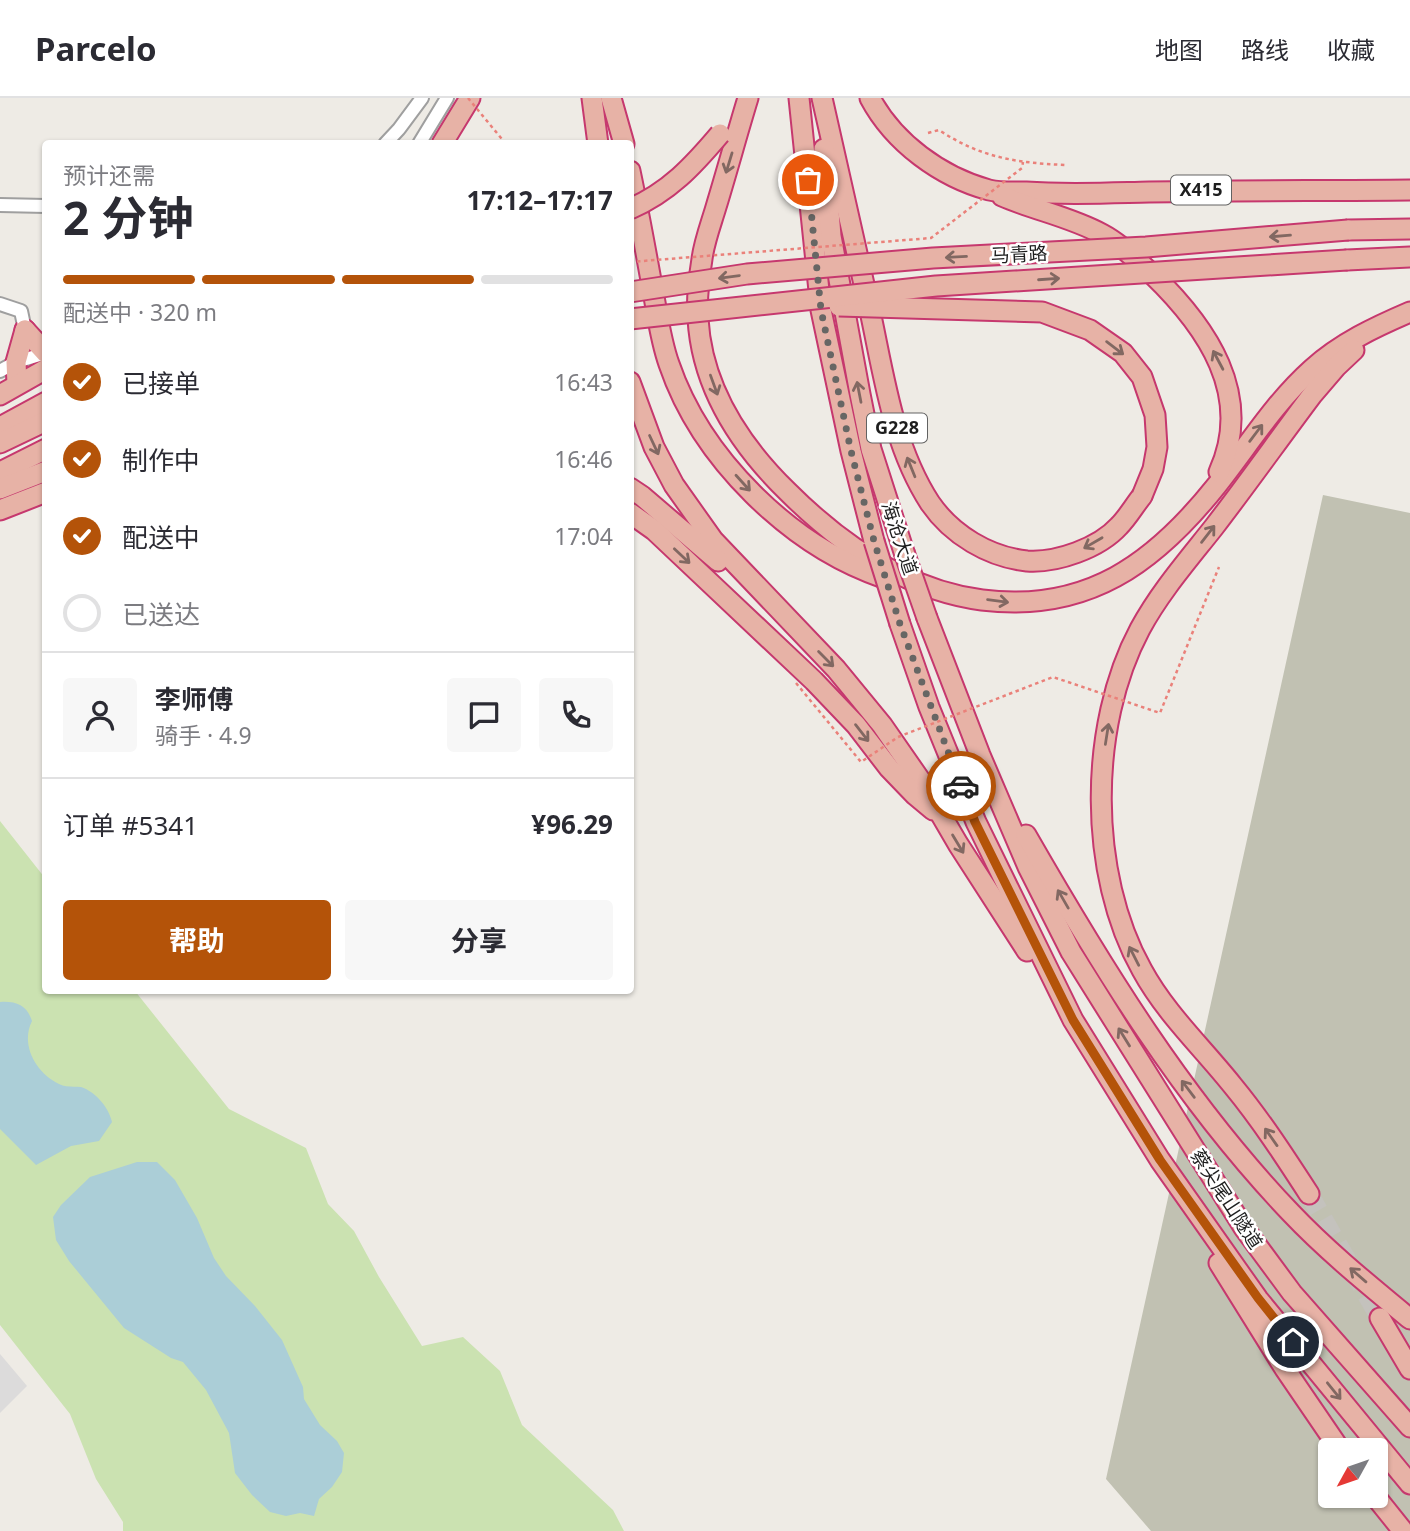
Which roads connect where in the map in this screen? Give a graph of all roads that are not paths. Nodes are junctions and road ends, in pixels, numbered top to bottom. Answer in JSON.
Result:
{"nodes":[{"id":1,"x":422,"y":98,"type":"edge"},
{"id":2,"x":447,"y":98,"type":"edge"},
{"id":3,"x":469,"y":98,"type":"edge"},
{"id":4,"x":592,"y":98,"type":"edge"},
{"id":5,"x":611,"y":98,"type":"edge"},
{"id":6,"x":742,"y":98,"type":"edge"},
{"id":7,"x":748,"y":98,"type":"edge"},
{"id":8,"x":799,"y":98,"type":"edge"},
{"id":9,"x":821,"y":98,"type":"edge"},
{"id":10,"x":870,"y":98,"type":"edge"},
{"id":11,"x":389,"y":140,"type":"edge"},
{"id":12,"x":421,"y":140,"type":"edge"},
{"id":13,"x":444,"y":140,"type":"edge"},
{"id":14,"x":597,"y":140,"type":"edge"},
{"id":15,"x":623,"y":140,"type":"edge"},
{"id":16,"x":971,"y":183,"type":"junction"},
{"id":17,"x":1410,"y":190,"type":"edge"},
{"id":18,"x":634,"y":191,"type":"edge"},
{"id":19,"x":0,"y":205,"type":"edge"},
{"id":20,"x":42,"y":206,"type":"edge"},
{"id":21,"x":634,"y":207,"type":"edge"},
{"id":22,"x":1410,"y":229,"type":"edge"},
{"id":23,"x":1410,"y":257,"type":"edge"},
{"id":24,"x":634,"y":291,"type":"edge"},
{"id":25,"x":0,"y":303,"type":"edge"},
{"id":26,"x":761,"y":304,"type":"junction"},
{"id":27,"x":1410,"y":313,"type":"edge"},
{"id":28,"x":634,"y":319,"type":"edge"},
{"id":29,"x":25,"y":330,"type":"junction"},
{"id":30,"x":42,"y":349,"type":"edge"},
{"id":31,"x":42,"y":354,"type":"edge"},
{"id":32,"x":8,"y":367,"type":"edge"},
{"id":33,"x":42,"y":371,"type":"edge"},
{"id":34,"x":18,"y":384,"type":"junction"},
{"id":35,"x":634,"y":393,"type":"edge"},
{"id":36,"x":0,"y":395,"type":"edge"},
{"id":37,"x":42,"y":404,"type":"edge"},
{"id":38,"x":42,"y":423,"type":"edge"},
{"id":39,"x":0,"y":426,"type":"edge"},
{"id":40,"x":0,"y":443,"type":"edge"},
{"id":41,"x":42,"y":451,"type":"edge"},
{"id":42,"x":0,"y":472,"type":"edge"},
{"id":43,"x":42,"y":473,"type":"edge"},
{"id":44,"x":0,"y":489,"type":"edge"},
{"id":45,"x":634,"y":491,"type":"edge"},
{"id":46,"x":42,"y":494,"type":"edge"},
{"id":47,"x":1209,"y":495,"type":"junction"},
{"id":48,"x":0,"y":510,"type":"edge"},
{"id":49,"x":634,"y":516,"type":"edge"},
{"id":50,"x":955,"y":596,"type":"junction"},
{"id":51,"x":807,"y":640,"type":"junction"},
{"id":52,"x":980,"y":755,"type":"junction"},
{"id":53,"x":944,"y":820,"type":"junction"},
{"id":54,"x":1037,"y":949,"type":"joint"},
{"id":55,"x":1071,"y":952,"type":"joint"},
{"id":56,"x":1073,"y":1020,"type":"junction"},
{"id":57,"x":1143,"y":1132,"type":"junction"},
{"id":58,"x":1309,"y":1194,"type":"tunnel mouth"},
{"id":59,"x":1380,"y":1318,"type":"tunnel mouth"},
{"id":60,"x":1410,"y":1319,"type":"edge"},
{"id":61,"x":1410,"y":1369,"type":"edge"},
{"id":62,"x":1410,"y":1427,"type":"edge"},
{"id":63,"x":1333,"y":1438,"type":"edge"},
{"id":64,"x":1410,"y":1485,"type":"edge"},
{"id":65,"x":1385,"y":1508,"type":"edge"},
{"id":66,"x":1403,"y":1531,"type":"edge"}],
"edges":[{"from":1,"to":11,"type":"street"},
{"from":2,"to":12,"type":"street"},
{"from":3,"to":13,"type":"highway"},
{"from":4,"to":14,"type":"highway"},
{"from":5,"to":15,"type":"highway"},
{"from":6,"to":21,"type":"highway","bridge":true},
{"from":7,"to":50,"type":"highway","one_way":true},
{"from":8,"to":54,"type":"highway","name":"海沧大道","bridge":true},
{"from":26,"to":9,"type":"highway","number":"G228","one_way":true,"bridge":true},
{"from":52,"to":9,"type":"highway","name":"海沧大道","one_way":true,"bridge":true},
{"from":10,"to":16,"type":"highway"},
{"from":16,"to":17,"type":"highway","number":"X415"},
{"from":47,"to":16,"type":"highway","one_way":true},
{"from":18,"to":50,"type":"highway","one_way":true},
{"from":19,"to":20,"type":"street"},
{"from":22,"to":24,"type":"highway","name":"马青路","one_way":true,"bridge":true},
{"from":26,"to":23,"type":"highway","name":"马青路","one_way":true,"bridge":true},
{"from":25,"to":29,"type":"street"},
{"from":26,"to":28,"type":"highway","name":"马青路","bridge":true},
{"from":47,"to":27,"type":"highway","one_way":true},
{"from":58,"to":27,"type":"highway","one_way":true},
{"from":29,"to":30,"type":"highway"},
{"from":29,"to":32,"type":"highway"},
{"from":31,"to":32,"type":"street"},
{"from":32,"to":34,"type":"highway"},
{"from":33,"to":34,"type":"highway"},
{"from":34,"to":36,"type":"highway"},
{"from":35,"to":51,"type":"highway","one_way":true},
{"from":37,"to":39,"type":"highway"},
{"from":38,"to":40,"type":"highway"},
{"from":41,"to":42,"type":"highway"},
{"from":43,"to":44,"type":"highway"},
{"from":45,"to":51,"type":"highway"},
{"from":46,"to":48,"type":"highway"},
{"from":50,"to":47,"type":"highway","one_way":true},
{"from":49,"to":53,"type":"highway","one_way":true},
{"from":51,"to":53,"type":"highway","one_way":true},
{"from":52,"to":55,"type":"highway","name":"海沧大道"},
{"from":60,"to":52,"type":"highway","one_way":true},
{"from":53,"to":56,"type":"highway","one_way":true},
{"from":54,"to":56,"type":"highway","name":"蔡尖尾山隧道"},
{"from":62,"to":55,"type":"highway","name":"蔡尖尾山隧道","one_way":true},
{"from":56,"to":57,"type":"highway","name":"蔡尖尾山隧道"},
{"from":57,"to":63,"type":"highway"},
{"from":57,"to":64,"type":"highway","name":"蔡尖尾山隧道","one_way":true},
{"from":59,"to":61,"type":"highway"},
{"from":65,"to":66,"type":"highway"}]}
